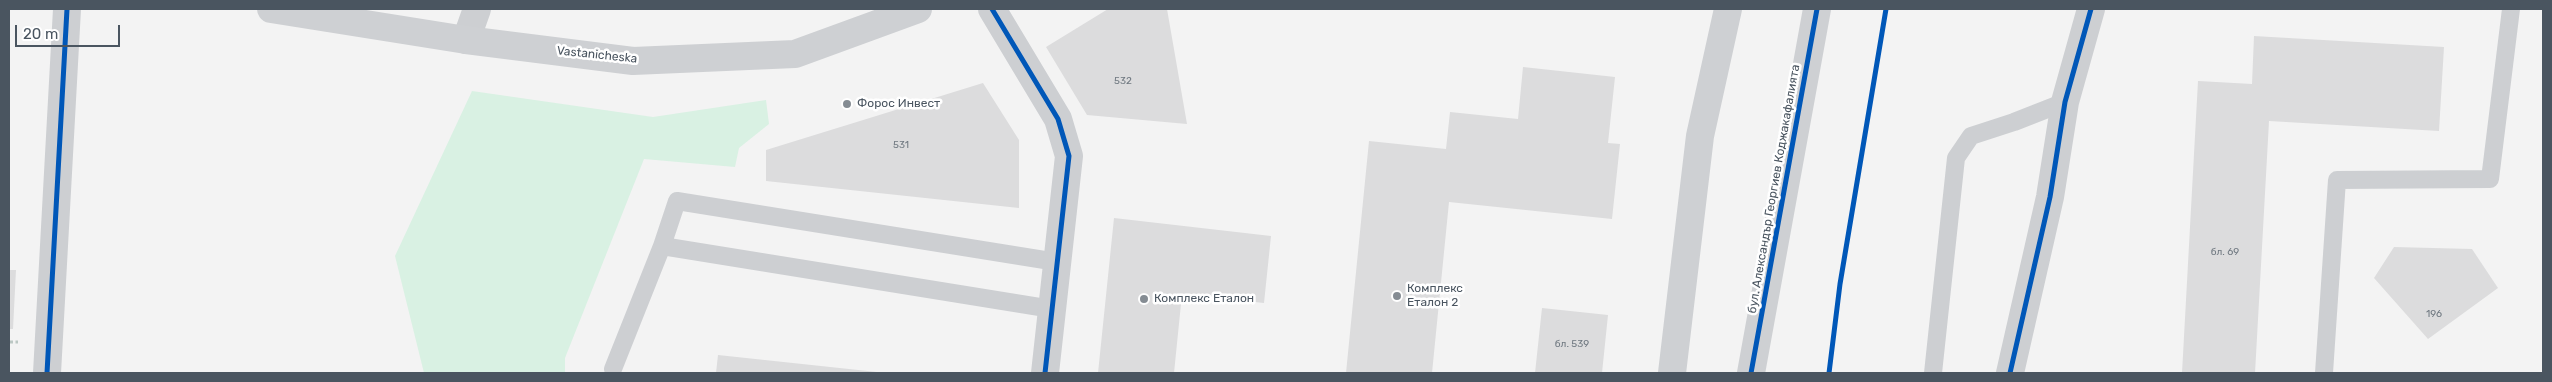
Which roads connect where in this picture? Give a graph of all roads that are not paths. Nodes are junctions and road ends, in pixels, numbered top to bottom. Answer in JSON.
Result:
{"nodes":[{"id":1,"x":67,"y":9,"type":"edge"},
{"id":2,"x":271,"y":9,"type":"edge"},
{"id":3,"x":476,"y":9,"type":"edge"},
{"id":4,"x":918,"y":9,"type":"edge"},
{"id":5,"x":992,"y":9,"type":"edge"},
{"id":6,"x":1728,"y":9,"type":"edge"},
{"id":7,"x":1817,"y":9,"type":"edge"},
{"id":8,"x":2090,"y":9,"type":"edge"},
{"id":9,"x":2511,"y":9,"type":"edge"},
{"id":10,"x":466,"y":40,"type":"junction"},
{"id":11,"x":2066,"y":102,"type":"junction"},
{"id":12,"x":662,"y":246,"type":"junction"},
{"id":13,"x":1057,"y":262,"type":"junction"},
{"id":14,"x":1052,"y":309,"type":"junction"},
{"id":15,"x":613,"y":369,"type":"dead end"},
{"id":16,"x":47,"y":373,"type":"edge"},
{"id":17,"x":1045,"y":373,"type":"edge"},
{"id":18,"x":1672,"y":373,"type":"edge"},
{"id":19,"x":1751,"y":373,"type":"edge"},
{"id":20,"x":1933,"y":373,"type":"edge"},
{"id":21,"x":2010,"y":373,"type":"edge"},
{"id":22,"x":2324,"y":373,"type":"edge"}],
"edges":[{"from":1,"to":16,"type":"street"},
{"from":2,"to":10,"type":"street","name":"Vastanicheska"},
{"from":3,"to":10,"type":"street"},
{"from":4,"to":10,"type":"street","name":"Vastanicheska"},
{"from":5,"to":13,"type":"street"},
{"from":6,"to":18,"type":"street"},
{"from":7,"to":19,"type":"street","name":"бул. Александър Георгиев Коджакафалията"},
{"from":8,"to":11,"type":"street"},
{"from":9,"to":22,"type":"lane"},
{"from":11,"to":20,"type":"lane"},
{"from":11,"to":21,"type":"street"},
{"from":12,"to":13,"type":"lane"},
{"from":12,"to":14,"type":"lane"},
{"from":12,"to":15,"type":"lane"},
{"from":13,"to":14,"type":"street"},
{"from":14,"to":17,"type":"street"}]}
